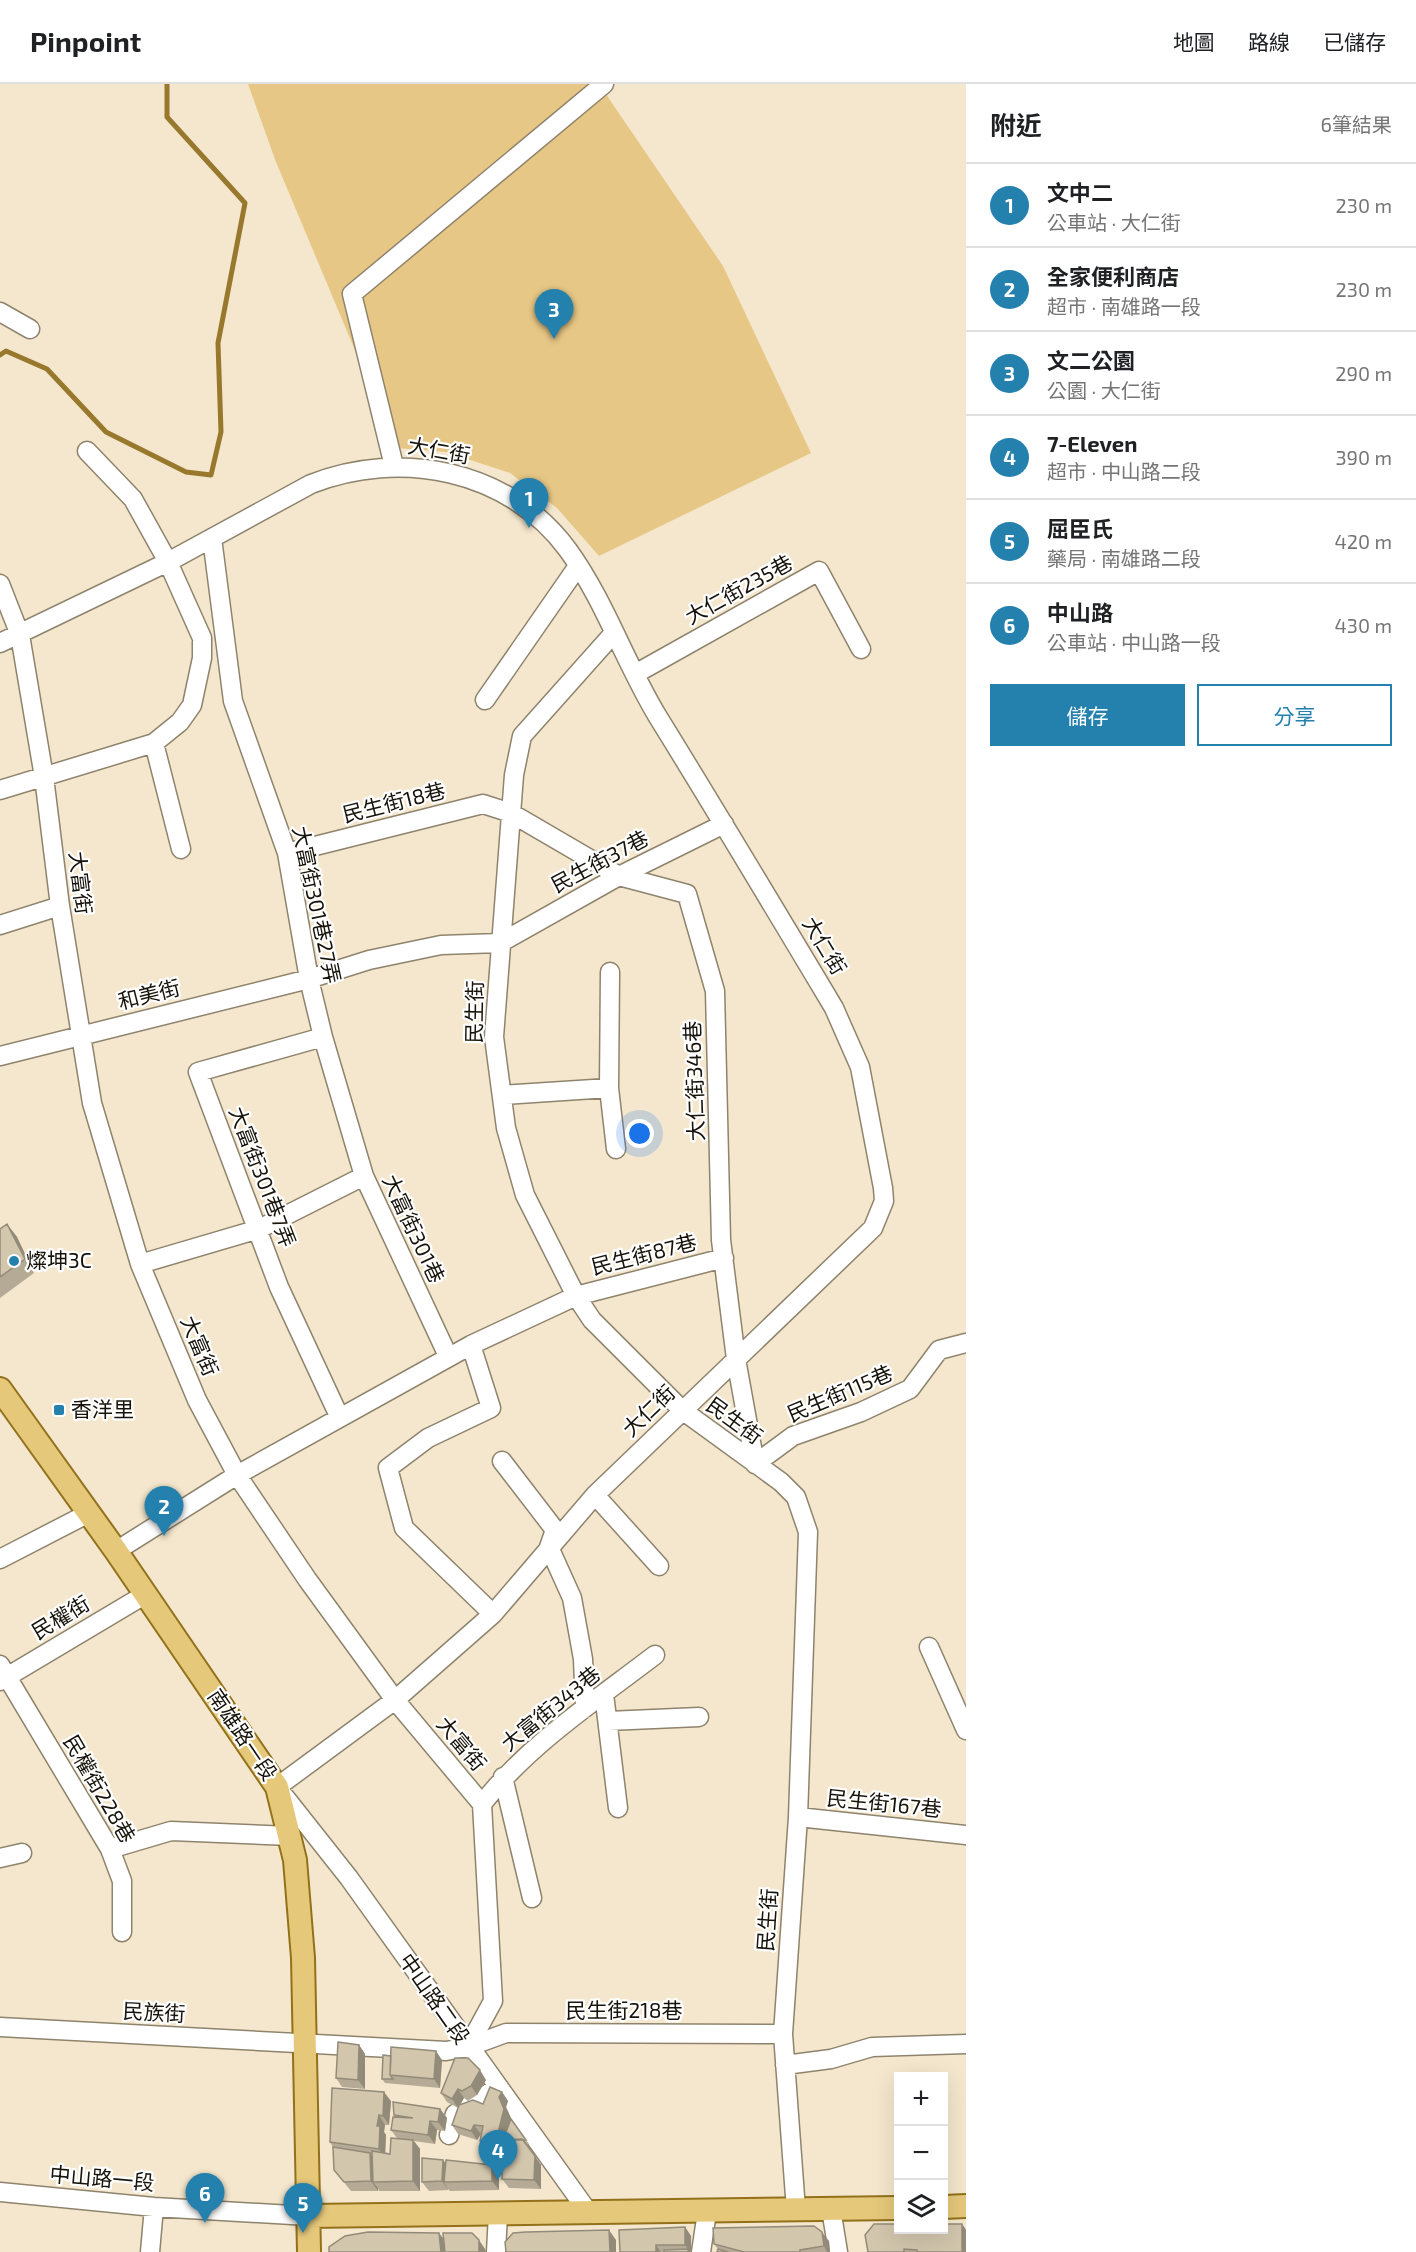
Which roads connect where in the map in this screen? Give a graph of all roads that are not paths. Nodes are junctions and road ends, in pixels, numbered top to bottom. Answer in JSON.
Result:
{"nodes":[{"id":1,"x":604,"y":84,"type":"edge"},
{"id":2,"x":0,"y":312,"type":"edge"},
{"id":3,"x":30,"y":329,"type":"dead end"},
{"id":4,"x":87,"y":451,"type":"dead end"},
{"id":5,"x":394,"y":466,"type":"junction"},
{"id":6,"x":212,"y":538,"type":"junction"},
{"id":7,"x":168,"y":562,"type":"junction"},
{"id":8,"x":578,"y":566,"type":"junction"},
{"id":9,"x":0,"y":584,"type":"edge"},
{"id":10,"x":613,"y":634,"type":"junction"},
{"id":11,"x":20,"y":635,"type":"junction"},
{"id":12,"x":0,"y":643,"type":"edge"},
{"id":13,"x":861,"y":649,"type":"dead end"},
{"id":14,"x":635,"y":674,"type":"junction"},
{"id":15,"x":485,"y":700,"type":"dead end"},
{"id":16,"x":154,"y":743,"type":"junction"},
{"id":17,"x":44,"y":777,"type":"junction"},
{"id":18,"x":0,"y":790,"type":"edge"},
{"id":19,"x":512,"y":813,"type":"junction"},
{"id":20,"x":724,"y":824,"type":"junction"},
{"id":21,"x":181,"y":849,"type":"dead end"},
{"id":22,"x":287,"y":854,"type":"junction"},
{"id":23,"x":620,"y":876,"type":"junction"},
{"id":24,"x":60,"y":906,"type":"junction"},
{"id":25,"x":0,"y":925,"type":"edge"},
{"id":26,"x":500,"y":943,"type":"junction"},
{"id":27,"x":610,"y":972,"type":"dead end"},
{"id":28,"x":309,"y":979,"type":"junction"},
{"id":29,"x":79,"y":1035,"type":"junction"},
{"id":30,"x":323,"y":1037,"type":"junction"},
{"id":31,"x":0,"y":1056,"type":"edge"},
{"id":32,"x":609,"y":1088,"type":"junction"},
{"id":33,"x":502,"y":1095,"type":"junction"},
{"id":34,"x":616,"y":1149,"type":"dead end"},
{"id":35,"x":364,"y":1176,"type":"junction"},
{"id":36,"x":259,"y":1229,"type":"junction"},
{"id":37,"x":724,"y":1258,"type":"junction"},
{"id":38,"x":140,"y":1264,"type":"junction"},
{"id":39,"x":576,"y":1296,"type":"junction"},
{"id":40,"x":966,"y":1343,"type":"edge"},
{"id":41,"x":471,"y":1345,"type":"junction"},
{"id":42,"x":448,"y":1356,"type":"junction"},
{"id":43,"x":736,"y":1359,"type":"junction"},
{"id":44,"x":0,"y":1389,"type":"edge"},
{"id":45,"x":682,"y":1410,"type":"junction"},
{"id":46,"x":339,"y":1416,"type":"junction"},
{"id":47,"x":502,"y":1461,"type":"dead end"},
{"id":48,"x":755,"y":1464,"type":"junction"},
{"id":49,"x":237,"y":1475,"type":"junction"},
{"id":50,"x":595,"y":1495,"type":"junction"},
{"id":51,"x":89,"y":1513,"type":"junction"},
{"id":52,"x":549,"y":1547,"type":"junction"},
{"id":53,"x":116,"y":1551,"type":"junction"},
{"id":54,"x":0,"y":1559,"type":"edge"},
{"id":55,"x":658,"y":1566,"type":"dead end"},
{"id":56,"x":146,"y":1594,"type":"junction"},
{"id":57,"x":493,"y":1614,"type":"junction"},
{"id":58,"x":929,"y":1647,"type":"dead end"},
{"id":59,"x":655,"y":1655,"type":"dead end"},
{"id":60,"x":2,"y":1674,"type":"edge"},
{"id":61,"x":604,"y":1694,"type":"junction"},
{"id":62,"x":395,"y":1700,"type":"junction"},
{"id":63,"x":585,"y":1708,"type":"junction"},
{"id":64,"x":699,"y":1717,"type":"dead end"},
{"id":65,"x":608,"y":1721,"type":"junction"},
{"id":66,"x":966,"y":1730,"type":"edge"},
{"id":67,"x":503,"y":1777,"type":"junction"},
{"id":68,"x":277,"y":1787,"type":"junction"},
{"id":69,"x":482,"y":1804,"type":"junction"},
{"id":70,"x":618,"y":1808,"type":"dead end"},
{"id":71,"x":798,"y":1817,"type":"junction"},
{"id":72,"x":966,"y":1835,"type":"edge"},
{"id":73,"x":290,"y":1836,"type":"junction"},
{"id":74,"x":110,"y":1849,"type":"junction"},
{"id":75,"x":22,"y":1853,"type":"dead end"},
{"id":76,"x":0,"y":1858,"type":"edge"},
{"id":77,"x":532,"y":1898,"type":"dead end"},
{"id":78,"x":122,"y":1932,"type":"dead end"},
{"id":79,"x":0,"y":2027,"type":"edge"},
{"id":80,"x":783,"y":2034,"type":"junction"},
{"id":81,"x":966,"y":2044,"type":"edge"},
{"id":82,"x":305,"y":2045,"type":"junction"},
{"id":83,"x":468,"y":2047,"type":"junction"},
{"id":84,"x":784,"y":2065,"type":"junction"},
{"id":85,"x":499,"y":2087,"type":"junction"},
{"id":86,"x":449,"y":2135,"type":"dead end"},
{"id":87,"x":0,"y":2193,"type":"edge"},
{"id":88,"x":154,"y":2206,"type":"junction"},
{"id":89,"x":966,"y":2206,"type":"edge"},
{"id":90,"x":948,"y":2207,"type":"edge"},
{"id":91,"x":894,"y":2208,"type":"edge"},
{"id":92,"x":831,"y":2209,"type":"junction"},
{"id":93,"x":796,"y":2210,"type":"junction"},
{"id":94,"x":707,"y":2212,"type":"junction"},
{"id":95,"x":589,"y":2213,"type":"junction"},
{"id":96,"x":498,"y":2214,"type":"junction"},
{"id":97,"x":309,"y":2216,"type":"junction"},
{"id":98,"x":150,"y":2252,"type":"edge"},
{"id":99,"x":309,"y":2252,"type":"edge"},
{"id":100,"x":496,"y":2252,"type":"edge"},
{"id":101,"x":701,"y":2252,"type":"edge"},
{"id":102,"x":838,"y":2252,"type":"edge"}],
"edges":[{"from":1,"to":5,"type":"street"},
{"from":2,"to":3,"type":"street"},
{"from":4,"to":7,"type":"street"},
{"from":5,"to":6,"type":"street","name":"大仁街"},
{"from":5,"to":8,"type":"street","name":"大仁街"},
{"from":6,"to":7,"type":"street","name":"大仁街"},
{"from":6,"to":22,"type":"street","name":"大富街301巷27弄"},
{"from":7,"to":11,"type":"street","name":"大仁街"},
{"from":7,"to":16,"type":"street"},
{"from":8,"to":10,"type":"street","name":"大仁街"},
{"from":8,"to":15,"type":"street"},
{"from":9,"to":11,"type":"street","name":"大富街"},
{"from":10,"to":14,"type":"street","name":"大仁街"},
{"from":10,"to":19,"type":"street","name":"民生街"},
{"from":11,"to":12,"type":"street","name":"大仁街"},
{"from":11,"to":17,"type":"street","name":"大富街"},
{"from":13,"to":14,"type":"street","name":"大仁街235巷"},
{"from":14,"to":20,"type":"street","name":"大仁街"},
{"from":16,"to":17,"type":"street"},
{"from":16,"to":21,"type":"street"},
{"from":17,"to":18,"type":"street"},
{"from":17,"to":24,"type":"street","name":"大富街"},
{"from":19,"to":22,"type":"street","name":"民生街18巷"},
{"from":19,"to":23,"type":"street","name":"大仁街346巷"},
{"from":19,"to":26,"type":"street","name":"民生街"},
{"from":20,"to":23,"type":"street","name":"民生街37巷"},
{"from":20,"to":43,"type":"street","name":"大仁街"},
{"from":22,"to":28,"type":"street","name":"大富街301巷27弄"},
{"from":23,"to":26,"type":"street","name":"民生街37巷"},
{"from":23,"to":37,"type":"street","name":"大仁街346巷"},
{"from":24,"to":25,"type":"street"},
{"from":24,"to":29,"type":"street","name":"大富街"},
{"from":26,"to":28,"type":"street","name":"和美街"},
{"from":26,"to":33,"type":"street","name":"民生街"},
{"from":27,"to":32,"type":"street"},
{"from":28,"to":29,"type":"street","name":"和美街"},
{"from":28,"to":30,"type":"street","name":"大富街301巷27弄"},
{"from":29,"to":31,"type":"street","name":"和美街"},
{"from":29,"to":38,"type":"street","name":"大富街"},
{"from":30,"to":35,"type":"street","name":"大富街301巷27弄"},
{"from":30,"to":36,"type":"street","name":"大富街301巷7弄"},
{"from":32,"to":33,"type":"street"},
{"from":32,"to":34,"type":"street"},
{"from":33,"to":39,"type":"street","name":"民生街"},
{"from":35,"to":36,"type":"street","name":"大富街301巷"},
{"from":35,"to":42,"type":"street","name":"大富街301巷"},
{"from":36,"to":38,"type":"street","name":"大富街301巷"},
{"from":36,"to":46,"type":"street","name":"大富街301巷7弄"},
{"from":37,"to":39,"type":"street","name":"民生街87巷"},
{"from":37,"to":43,"type":"street","name":"大仁街346巷"},
{"from":38,"to":49,"type":"street","name":"大富街"},
{"from":39,"to":41,"type":"street"},
{"from":39,"to":45,"type":"street","name":"民生街"},
{"from":40,"to":48,"type":"street","name":"民生街115巷"},
{"from":41,"to":42,"type":"street"},
{"from":41,"to":57,"type":"street"},
{"from":42,"to":46,"type":"street"},
{"from":43,"to":45,"type":"street","name":"大仁街"},
{"from":43,"to":48,"type":"street","name":"大仁街346巷"},
{"from":44,"to":51,"type":"main road","name":"南雄路一段"},
{"from":45,"to":48,"type":"street","name":"民生街"},
{"from":45,"to":50,"type":"street","name":"大仁街"},
{"from":46,"to":49,"type":"street"},
{"from":47,"to":52,"type":"street"},
{"from":48,"to":71,"type":"street","name":"民生街"},
{"from":49,"to":53,"type":"street"},
{"from":49,"to":62,"type":"street","name":"大富街"},
{"from":50,"to":52,"type":"street","name":"大仁街"},
{"from":50,"to":55,"type":"street"},
{"from":51,"to":53,"type":"main road","name":"南雄路一段"},
{"from":51,"to":54,"type":"street"},
{"from":52,"to":57,"type":"street","name":"大仁街"},
{"from":52,"to":63,"type":"street"},
{"from":53,"to":56,"type":"main road","name":"南雄路一段"},
{"from":56,"to":60,"type":"street","name":"民權街"},
{"from":56,"to":68,"type":"main road","name":"南雄路一段"},
{"from":57,"to":62,"type":"street","name":"大仁街"},
{"from":58,"to":66,"type":"street"},
{"from":59,"to":61,"type":"street","name":"大富街343巷"},
{"from":60,"to":74,"type":"street","name":"民權街228巷"},
{"from":61,"to":63,"type":"street","name":"大富街343巷"},
{"from":61,"to":65,"type":"street"},
{"from":62,"to":68,"type":"street","name":"大仁街"},
{"from":62,"to":69,"type":"street","name":"大富街"},
{"from":63,"to":67,"type":"street","name":"大富街343巷"},
{"from":64,"to":65,"type":"street"},
{"from":65,"to":70,"type":"street"},
{"from":67,"to":69,"type":"street","name":"大富街343巷"},
{"from":67,"to":77,"type":"street"},
{"from":68,"to":73,"type":"main road","name":"南雄路一段"},
{"from":68,"to":83,"type":"street","name":"中山路二段"},
{"from":69,"to":83,"type":"street","name":"大富街"},
{"from":71,"to":72,"type":"street","name":"民生街167巷"},
{"from":71,"to":80,"type":"street","name":"民生街"},
{"from":73,"to":74,"type":"street"},
{"from":73,"to":82,"type":"main road","name":"南雄路一段"},
{"from":74,"to":78,"type":"street","name":"民權街228巷"},
{"from":75,"to":76,"type":"street"},
{"from":79,"to":82,"type":"street","name":"民族街"},
{"from":80,"to":83,"type":"street","name":"民生街218巷"},
{"from":80,"to":84,"type":"street","name":"民生街"},
{"from":81,"to":84,"type":"street"},
{"from":82,"to":83,"type":"street","name":"民族街"},
{"from":82,"to":97,"type":"main road","name":"南雄路一段"},
{"from":83,"to":85,"type":"street","name":"中山路二段"},
{"from":84,"to":93,"type":"street","name":"民生街"},
{"from":85,"to":86,"type":"street"},
{"from":85,"to":95,"type":"street","name":"中山路二段"},
{"from":87,"to":88,"type":"street","name":"中山路一段"},
{"from":88,"to":97,"type":"street","name":"中山路一段"},
{"from":88,"to":98,"type":"street"},
{"from":89,"to":90,"type":"main road"},
{"from":91,"to":92,"type":"main road"},
{"from":92,"to":93,"type":"main road"},
{"from":92,"to":102,"type":"street"},
{"from":93,"to":94,"type":"main road"},
{"from":94,"to":95,"type":"main road"},
{"from":94,"to":101,"type":"street"},
{"from":95,"to":96,"type":"main road"},
{"from":96,"to":97,"type":"main road"},
{"from":96,"to":100,"type":"street"},
{"from":97,"to":99,"type":"main road","name":"南雄路一段"}]}
